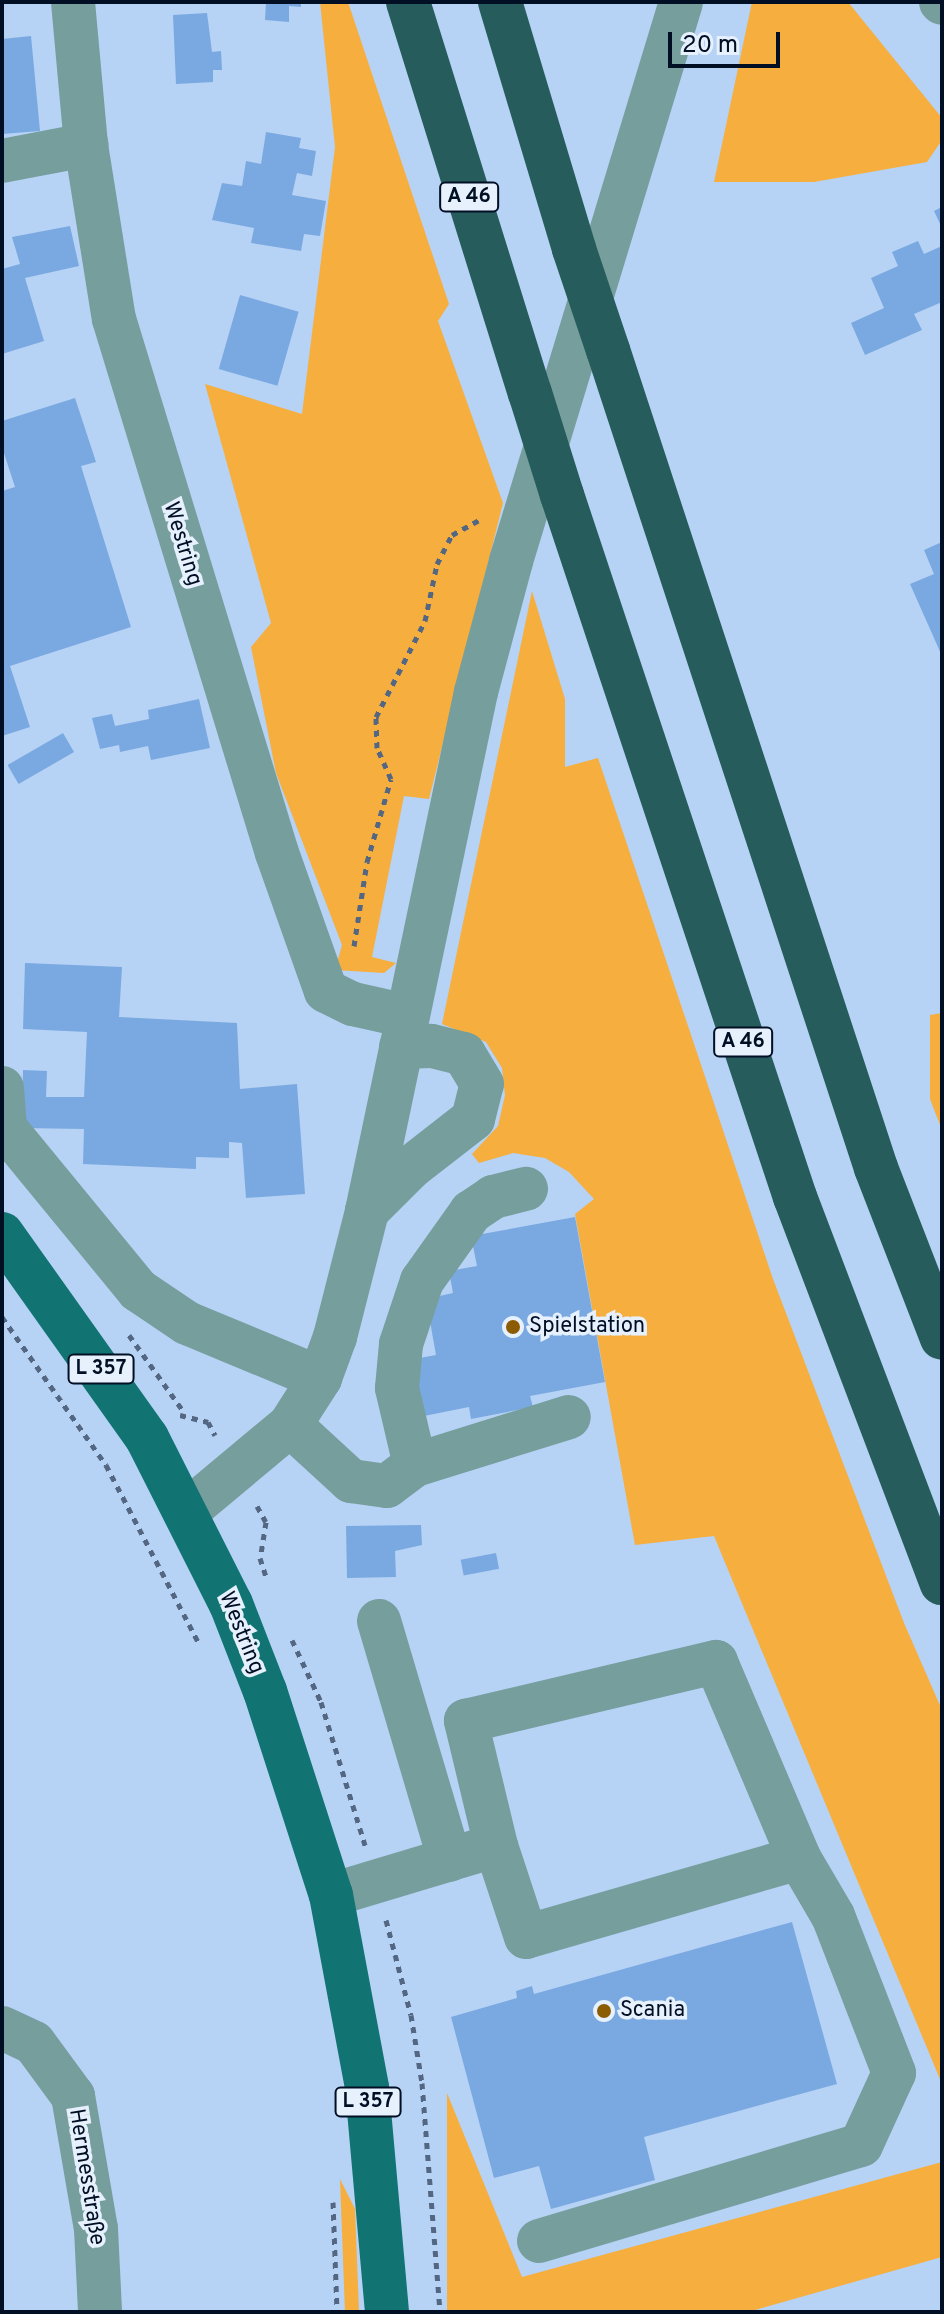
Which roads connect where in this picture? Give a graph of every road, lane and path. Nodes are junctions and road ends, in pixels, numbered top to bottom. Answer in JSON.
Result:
{"nodes":[{"id":1,"x":73,"y":2,"type":"edge"},
{"id":2,"x":408,"y":2,"type":"edge"},
{"id":3,"x":500,"y":2,"type":"edge"},
{"id":4,"x":681,"y":2,"type":"edge"},
{"id":5,"x":86,"y":145,"type":"junction"},
{"id":6,"x":2,"y":161,"type":"edge"},
{"id":7,"x":544,"y":501,"type":"junction"},
{"id":8,"x":353,"y":1004,"type":"junction"},
{"id":9,"x":404,"y":1032,"type":"junction"},
{"id":10,"x":2,"y":1088,"type":"edge"},
{"id":11,"x":526,"y":1189,"type":"dead end"},
{"id":12,"x":367,"y":1211,"type":"junction"},
{"id":13,"x":2,"y":1234,"type":"edge"},
{"id":14,"x":2,"y":1317,"type":"edge"},
{"id":15,"x":942,"y":1338,"type":"edge"},
{"id":16,"x":320,"y":1378,"type":"junction"},
{"id":17,"x":569,"y":1417,"type":"dead end"},
{"id":18,"x":290,"y":1425,"type":"junction"},
{"id":19,"x":415,"y":1465,"type":"junction"},
{"id":20,"x":186,"y":1512,"type":"junction"},
{"id":21,"x":942,"y":1583,"type":"edge"},
{"id":22,"x":379,"y":1621,"type":"dead end"},
{"id":23,"x":202,"y":1649,"type":"dead end"},
{"id":24,"x":496,"y":1846,"type":"junction"},
{"id":25,"x":799,"y":1858,"type":"junction"},
{"id":26,"x":450,"y":1860,"type":"junction"},
{"id":27,"x":331,"y":1895,"type":"junction"},
{"id":28,"x":2,"y":2028,"type":"edge"},
{"id":29,"x":332,"y":2192,"type":"dead end"},
{"id":30,"x":539,"y":2241,"type":"dead end"},
{"id":31,"x":100,"y":2312,"type":"edge"},
{"id":32,"x":337,"y":2312,"type":"edge"},
{"id":33,"x":387,"y":2312,"type":"edge"}],
"edges":[{"from":1,"to":5,"type":"street","name":"Westring"},
{"from":2,"to":7,"type":"highway","number":"A 46","bridge":true},
{"from":3,"to":15,"type":"highway","bridge":true},
{"from":4,"to":7,"type":"street"},
{"from":5,"to":6,"type":"street"},
{"from":5,"to":8,"type":"street","name":"Westring"},
{"from":7,"to":8,"type":"path"},
{"from":7,"to":9,"type":"street"},
{"from":7,"to":21,"type":"highway","number":"A 46"},
{"from":8,"to":9,"type":"street","name":"Westring"},
{"from":9,"to":12,"type":"street"},
{"from":9,"to":12,"type":"street","name":"Westring"},
{"from":10,"to":16,"type":"street"},
{"from":11,"to":19,"type":"street"},
{"from":12,"to":16,"type":"street"},
{"from":13,"to":20,"type":"main road","number":"L 357"},
{"from":14,"to":23,"type":"path"},
{"from":16,"to":18,"type":"street"},
{"from":17,"to":19,"type":"street"},
{"from":18,"to":19,"type":"street"},
{"from":18,"to":20,"type":"street"},
{"from":20,"to":27,"type":"main road","name":"Westring","number":"L 357"},
{"from":22,"to":26,"type":"street"},
{"from":24,"to":25,"type":"street"},
{"from":24,"to":25,"type":"street"},
{"from":24,"to":26,"type":"street"},
{"from":25,"to":30,"type":"street"},
{"from":26,"to":27,"type":"street"},
{"from":27,"to":33,"type":"main road","name":"Westring","number":"L 357"},
{"from":28,"to":31,"type":"street","name":"Hermesstraße"},
{"from":29,"to":32,"type":"path"}]}
